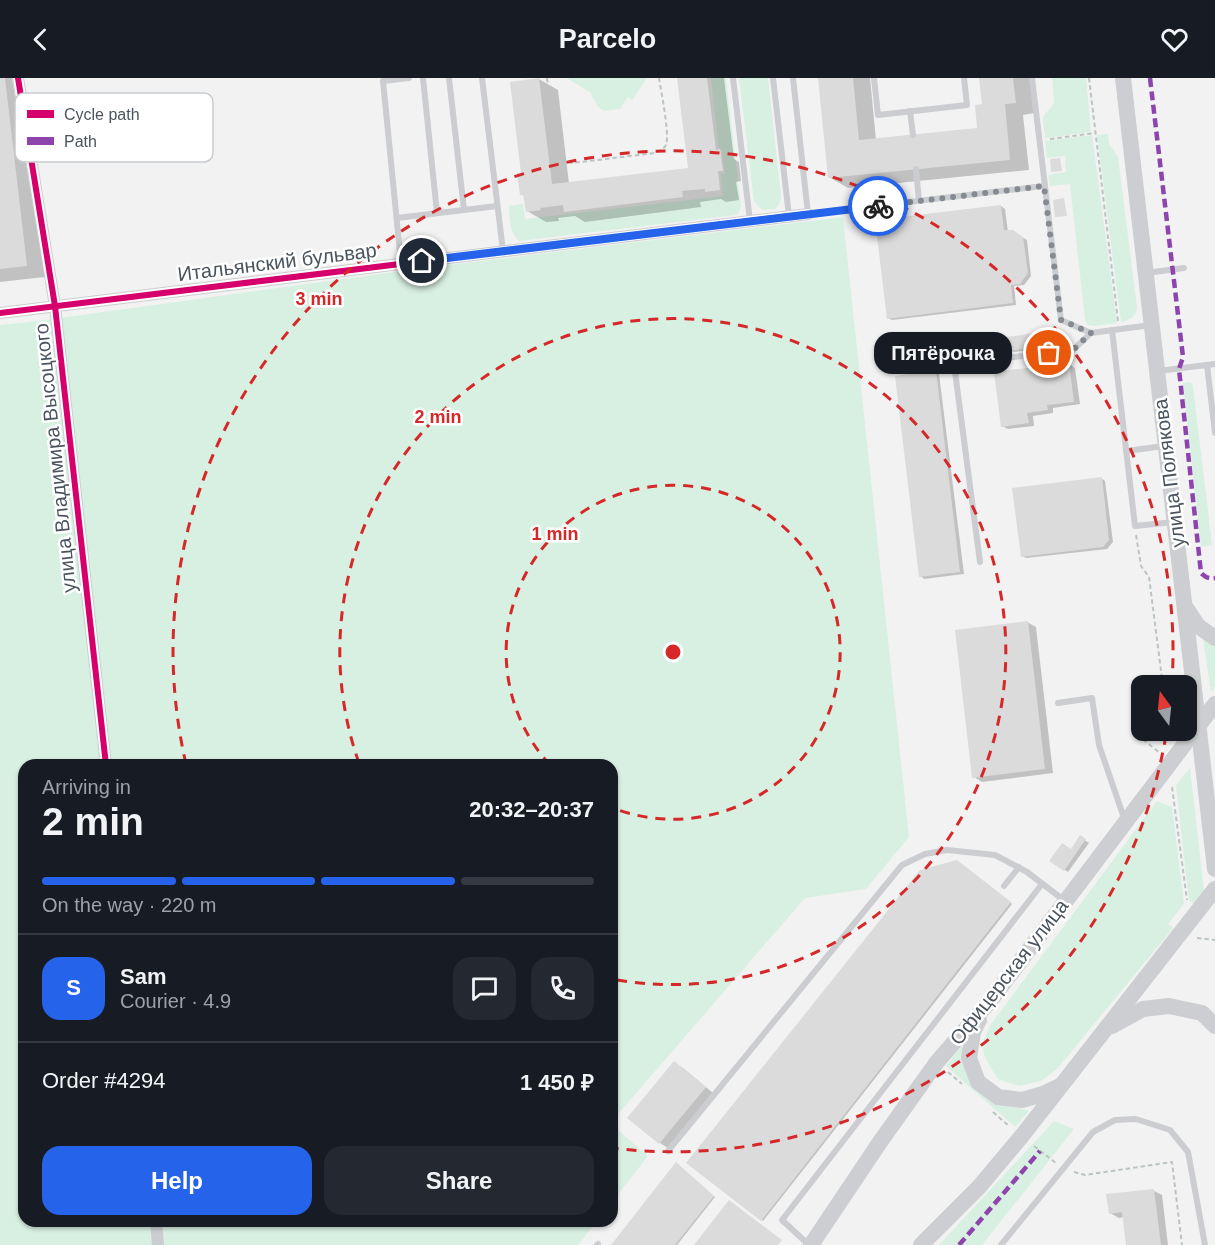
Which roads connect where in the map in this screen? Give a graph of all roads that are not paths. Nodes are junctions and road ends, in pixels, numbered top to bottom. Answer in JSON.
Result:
{"nodes":[{"id":1,"x":18,"y":78,"type":"edge"},
{"id":2,"x":409,"y":78,"type":"edge"},
{"id":3,"x":423,"y":78,"type":"edge"},
{"id":4,"x":449,"y":78,"type":"edge"},
{"id":5,"x":482,"y":78,"type":"edge"},
{"id":6,"x":733,"y":78,"type":"edge"},
{"id":7,"x":773,"y":78,"type":"edge"},
{"id":8,"x":793,"y":78,"type":"edge"},
{"id":9,"x":874,"y":78,"type":"edge"},
{"id":10,"x":964,"y":78,"type":"edge"},
{"id":11,"x":1032,"y":78,"type":"edge"},
{"id":12,"x":1123,"y":78,"type":"edge"},
{"id":13,"x":20,"y":93,"type":"edge"},
{"id":14,"x":910,"y":111,"type":"junction"},
{"id":15,"x":913,"y":135,"type":"dead end"},
{"id":16,"x":32,"y":162,"type":"edge"},
{"id":17,"x":916,"y":170,"type":"dead end"},
{"id":18,"x":1044,"y":186,"type":"junction"},
{"id":19,"x":919,"y":201,"type":"junction"},
{"id":20,"x":497,"y":206,"type":"junction"},
{"id":21,"x":464,"y":210,"type":"junction"},
{"id":22,"x":437,"y":213,"type":"junction"},
{"id":23,"x":808,"y":214,"type":"junction"},
{"id":24,"x":789,"y":216,"type":"junction"},
{"id":25,"x":397,"y":218,"type":"junction"},
{"id":26,"x":750,"y":221,"type":"junction"},
{"id":27,"x":503,"y":252,"type":"junction"},
{"id":28,"x":401,"y":263,"type":"junction"},
{"id":29,"x":1184,"y":268,"type":"dead end"},
{"id":30,"x":1146,"y":273,"type":"junction"},
{"id":31,"x":55,"y":306,"type":"junction"},
{"id":32,"x":0,"y":313,"type":"edge"},
{"id":33,"x":1152,"y":325,"type":"junction"},
{"id":34,"x":1112,"y":330,"type":"junction"},
{"id":35,"x":1091,"y":333,"type":"junction"},
{"id":36,"x":1215,"y":364,"type":"edge"},
{"id":37,"x":1207,"y":365,"type":"junction"},
{"id":38,"x":1157,"y":372,"type":"junction"},
{"id":39,"x":1215,"y":433,"type":"edge"},
{"id":40,"x":1166,"y":446,"type":"junction"},
{"id":41,"x":1126,"y":451,"type":"junction"},
{"id":42,"x":1175,"y":522,"type":"junction"},
{"id":43,"x":980,"y":562,"type":"dead end"},
{"id":44,"x":1185,"y":605,"type":"junction"},
{"id":45,"x":1215,"y":638,"type":"edge"},
{"id":46,"x":1058,"y":703,"type":"dead end"},
{"id":47,"x":1215,"y":704,"type":"edge"},
{"id":48,"x":1198,"y":726,"type":"junction"},
{"id":49,"x":105,"y":759,"type":"edge"},
{"id":50,"x":1125,"y":822,"type":"junction"},
{"id":51,"x":1019,"y":867,"type":"junction"},
{"id":52,"x":1215,"y":869,"type":"edge"},
{"id":53,"x":1042,"y":884,"type":"junction"},
{"id":54,"x":1004,"y":886,"type":"dead end"},
{"id":55,"x":1215,"y":889,"type":"edge"},
{"id":56,"x":1065,"y":901,"type":"junction"},
{"id":57,"x":990,"y":1001,"type":"junction"},
{"id":58,"x":1215,"y":1026,"type":"edge"},
{"id":59,"x":1106,"y":1029,"type":"junction"},
{"id":60,"x":1064,"y":1084,"type":"junction"},
{"id":61,"x":668,"y":1151,"type":"dead end"},
{"id":62,"x":156,"y":1227,"type":"edge"},
{"id":63,"x":158,"y":1245,"type":"edge"},
{"id":64,"x":810,"y":1245,"type":"edge"},
{"id":65,"x":921,"y":1245,"type":"edge"},
{"id":66,"x":1001,"y":1245,"type":"edge"},
{"id":67,"x":1204,"y":1245,"type":"edge"}],
"edges":[{"from":1,"to":13,"type":"street","name":"улица Владимира Высоцкого"},
{"from":2,"to":25,"type":"lane"},
{"from":3,"to":22,"type":"lane"},
{"from":4,"to":21,"type":"lane"},
{"from":5,"to":20,"type":"lane"},
{"from":6,"to":26,"type":"lane"},
{"from":7,"to":24,"type":"lane"},
{"from":8,"to":23,"type":"lane"},
{"from":9,"to":14,"type":"lane"},
{"from":10,"to":14,"type":"lane"},
{"from":11,"to":18,"type":"lane"},
{"from":12,"to":30,"type":"main road","name":"улица Полякова"},
{"from":14,"to":15,"type":"lane"},
{"from":16,"to":31,"type":"street","name":"улица Владимира Высоцкого"},
{"from":17,"to":19,"type":"lane"},
{"from":18,"to":19,"type":"lane"},
{"from":18,"to":35,"type":"lane"},
{"from":19,"to":23,"type":"lane"},
{"from":20,"to":21,"type":"lane"},
{"from":20,"to":27,"type":"lane"},
{"from":21,"to":22,"type":"lane"},
{"from":22,"to":25,"type":"lane"},
{"from":23,"to":24,"type":"street","name":"Итальянский бульвар"},
{"from":24,"to":26,"type":"street","name":"Итальянский бульвар"},
{"from":25,"to":28,"type":"lane"},
{"from":26,"to":27,"type":"street","name":"Итальянский бульвар"},
{"from":27,"to":28,"type":"street","name":"Итальянский бульвар"},
{"from":28,"to":31,"type":"street","name":"Итальянский бульвар"},
{"from":29,"to":30,"type":"lane"},
{"from":30,"to":33,"type":"main road","name":"улица Полякова"},
{"from":31,"to":32,"type":"street","name":"Итальянский бульвар"},
{"from":31,"to":49,"type":"street","name":"улица Владимира Высоцкого"},
{"from":33,"to":34,"type":"lane"},
{"from":33,"to":38,"type":"main road","name":"улица Полякова"},
{"from":34,"to":35,"type":"lane"},
{"from":34,"to":41,"type":"lane"},
{"from":35,"to":43,"type":"lane"},
{"from":36,"to":37,"type":"lane"},
{"from":37,"to":38,"type":"lane"},
{"from":37,"to":39,"type":"lane"},
{"from":38,"to":40,"type":"main road","name":"улица Полякова"},
{"from":40,"to":41,"type":"lane"},
{"from":40,"to":42,"type":"main road","name":"улица Полякова"},
{"from":41,"to":42,"type":"lane"},
{"from":42,"to":44,"type":"main road","name":"улица Полякова"},
{"from":44,"to":45,"type":"main road"},
{"from":44,"to":48,"type":"main road","name":"улица Полякова"},
{"from":46,"to":50,"type":"lane"},
{"from":47,"to":48,"type":"main road","name":"Офицерская улица"},
{"from":48,"to":50,"type":"main road","name":"Офицерская улица"},
{"from":48,"to":52,"type":"main road","name":"улица Полякова"},
{"from":50,"to":56,"type":"main road","name":"Офицерская улица"},
{"from":51,"to":53,"type":"lane"},
{"from":51,"to":54,"type":"lane"},
{"from":51,"to":61,"type":"lane"},
{"from":53,"to":56,"type":"lane"},
{"from":53,"to":64,"type":"lane"},
{"from":55,"to":59,"type":"main road"},
{"from":56,"to":57,"type":"main road","name":"Офицерская улица"},
{"from":57,"to":60,"type":"main road"},
{"from":57,"to":64,"type":"main road","name":"Офицерская улица"},
{"from":58,"to":59,"type":"main road"},
{"from":59,"to":60,"type":"main road"},
{"from":60,"to":65,"type":"main road"},
{"from":62,"to":63,"type":"street"},
{"from":66,"to":67,"type":"lane"}]}
